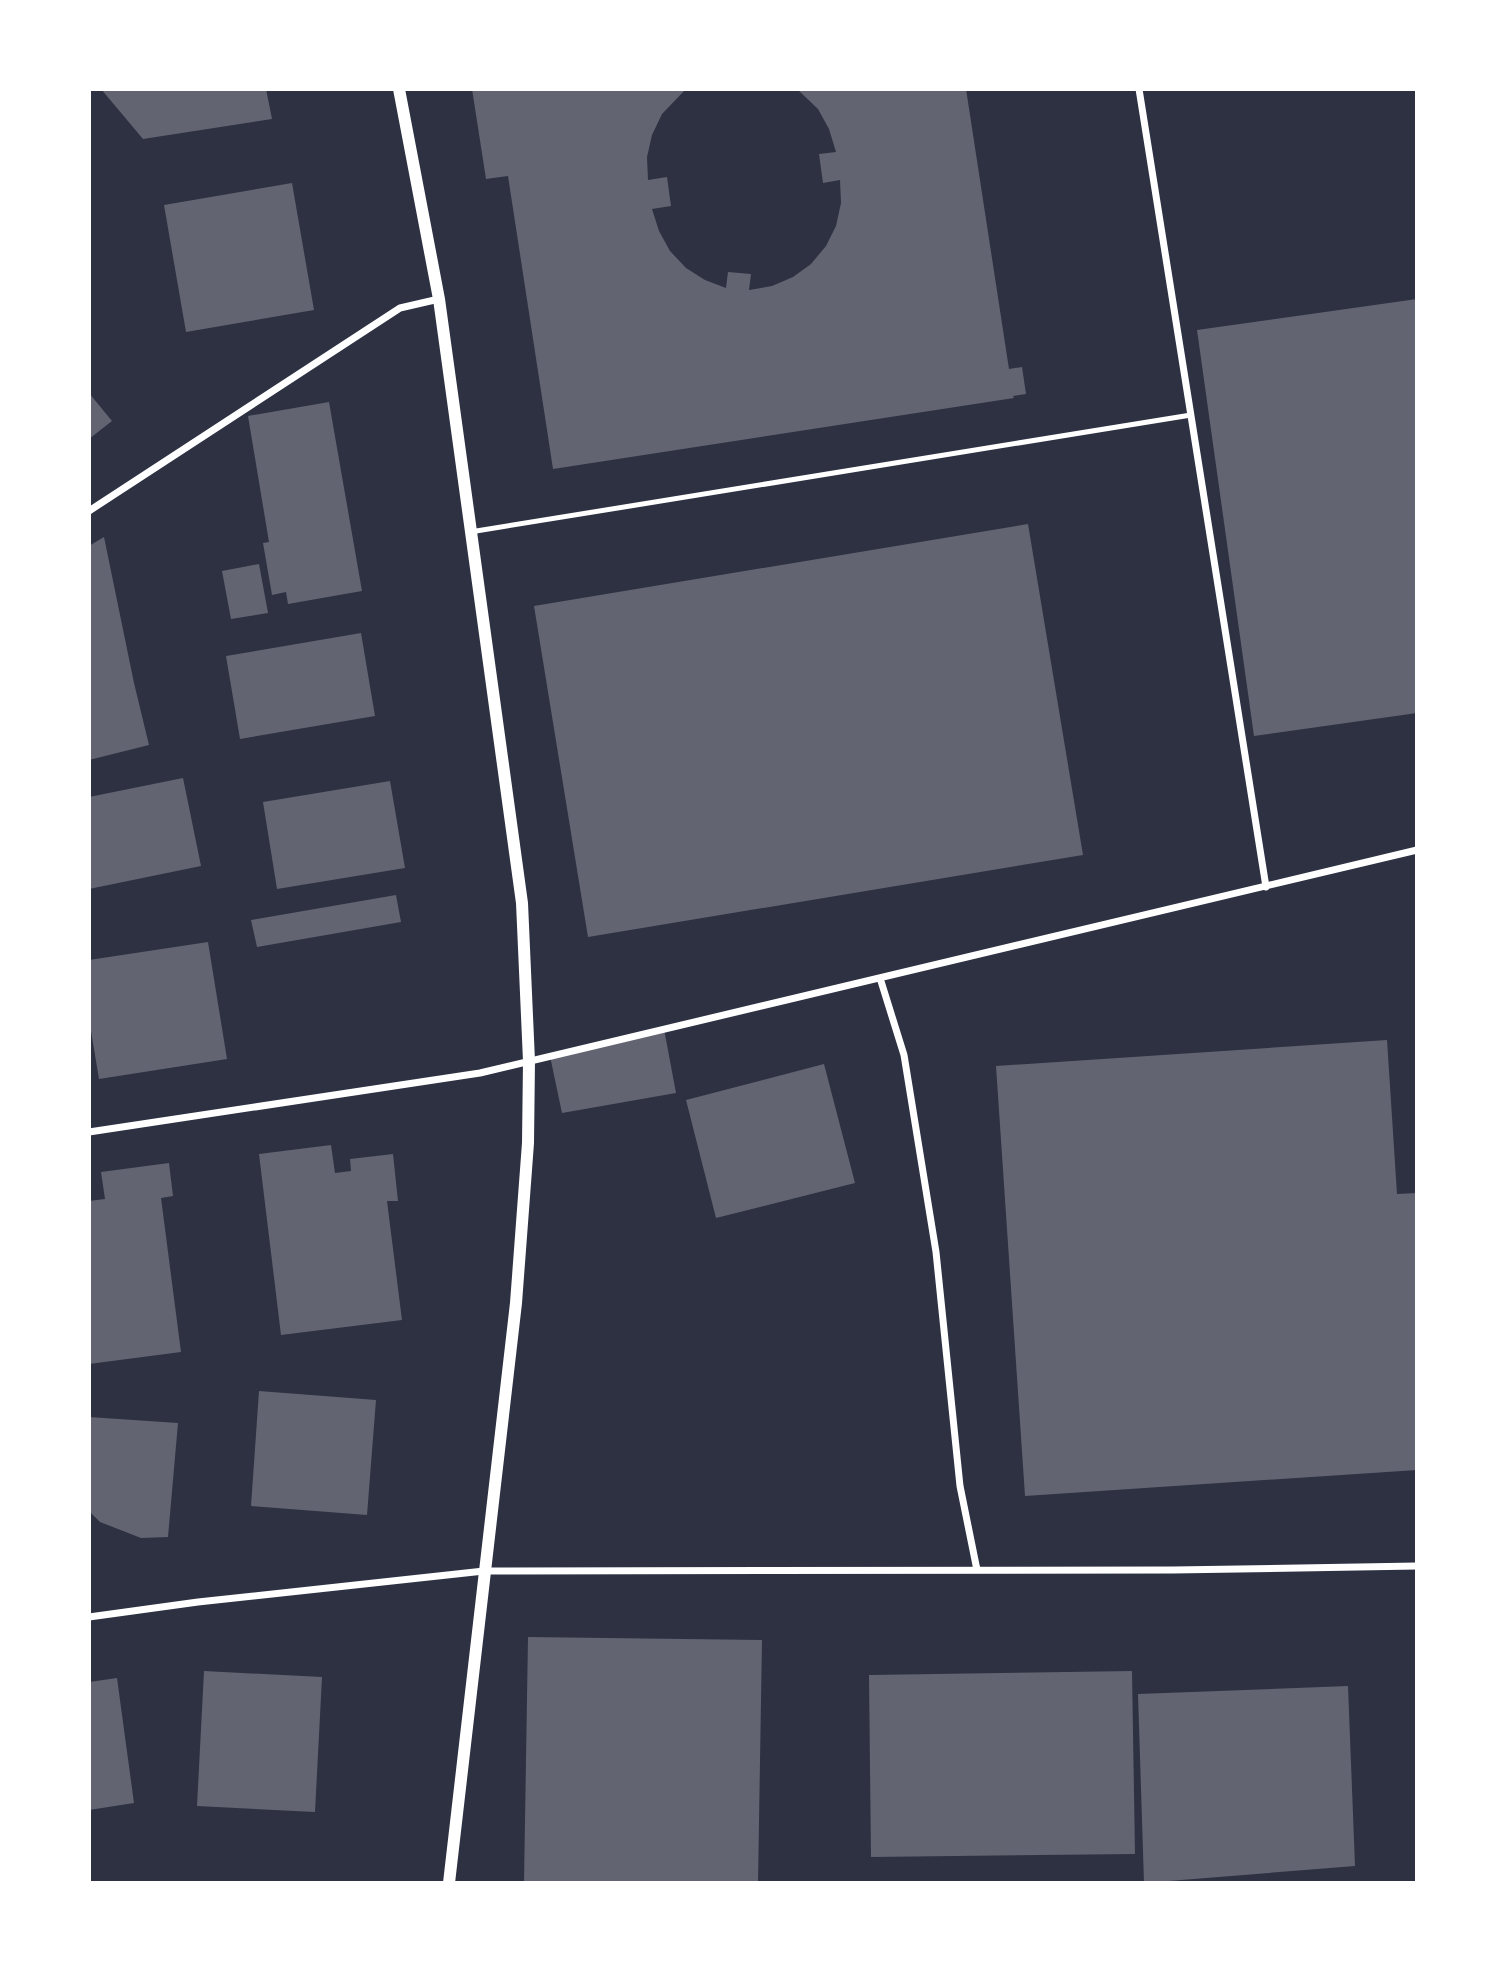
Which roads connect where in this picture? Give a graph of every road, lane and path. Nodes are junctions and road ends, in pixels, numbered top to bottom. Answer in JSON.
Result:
{"nodes":[{"id":1,"x":399,"y":89,"type":"edge"},
{"id":2,"x":1139,"y":89,"type":"edge"},
{"id":3,"x":439,"y":299,"type":"junction"},
{"id":4,"x":1191,"y":415,"type":"junction"},
{"id":5,"x":89,"y":511,"type":"edge"},
{"id":6,"x":470,"y":532,"type":"junction"},
{"id":7,"x":1417,"y":850,"type":"edge"},
{"id":8,"x":1266,"y":887,"type":"junction"},
{"id":9,"x":880,"y":978,"type":"junction"},
{"id":10,"x":529,"y":1061,"type":"junction"},
{"id":11,"x":89,"y":1132,"type":"edge"},
{"id":12,"x":1417,"y":1566,"type":"edge"},
{"id":13,"x":977,"y":1570,"type":"junction"},
{"id":14,"x":484,"y":1571,"type":"junction"},
{"id":15,"x":89,"y":1616,"type":"edge"},
{"id":16,"x":449,"y":1883,"type":"edge"}],
"edges":[{"from":1,"to":3,"type":"street"},
{"from":2,"to":4,"type":"street"},
{"from":3,"to":5,"type":"street"},
{"from":3,"to":6,"type":"street"},
{"from":4,"to":6,"type":"lane"},
{"from":4,"to":8,"type":"street"},
{"from":6,"to":10,"type":"street"},
{"from":7,"to":8,"type":"street"},
{"from":8,"to":9,"type":"street"},
{"from":9,"to":10,"type":"street"},
{"from":9,"to":13,"type":"street"},
{"from":10,"to":11,"type":"street"},
{"from":10,"to":14,"type":"street"},
{"from":12,"to":13,"type":"street"},
{"from":13,"to":14,"type":"street"},
{"from":14,"to":15,"type":"street"},
{"from":14,"to":16,"type":"street"}]}
